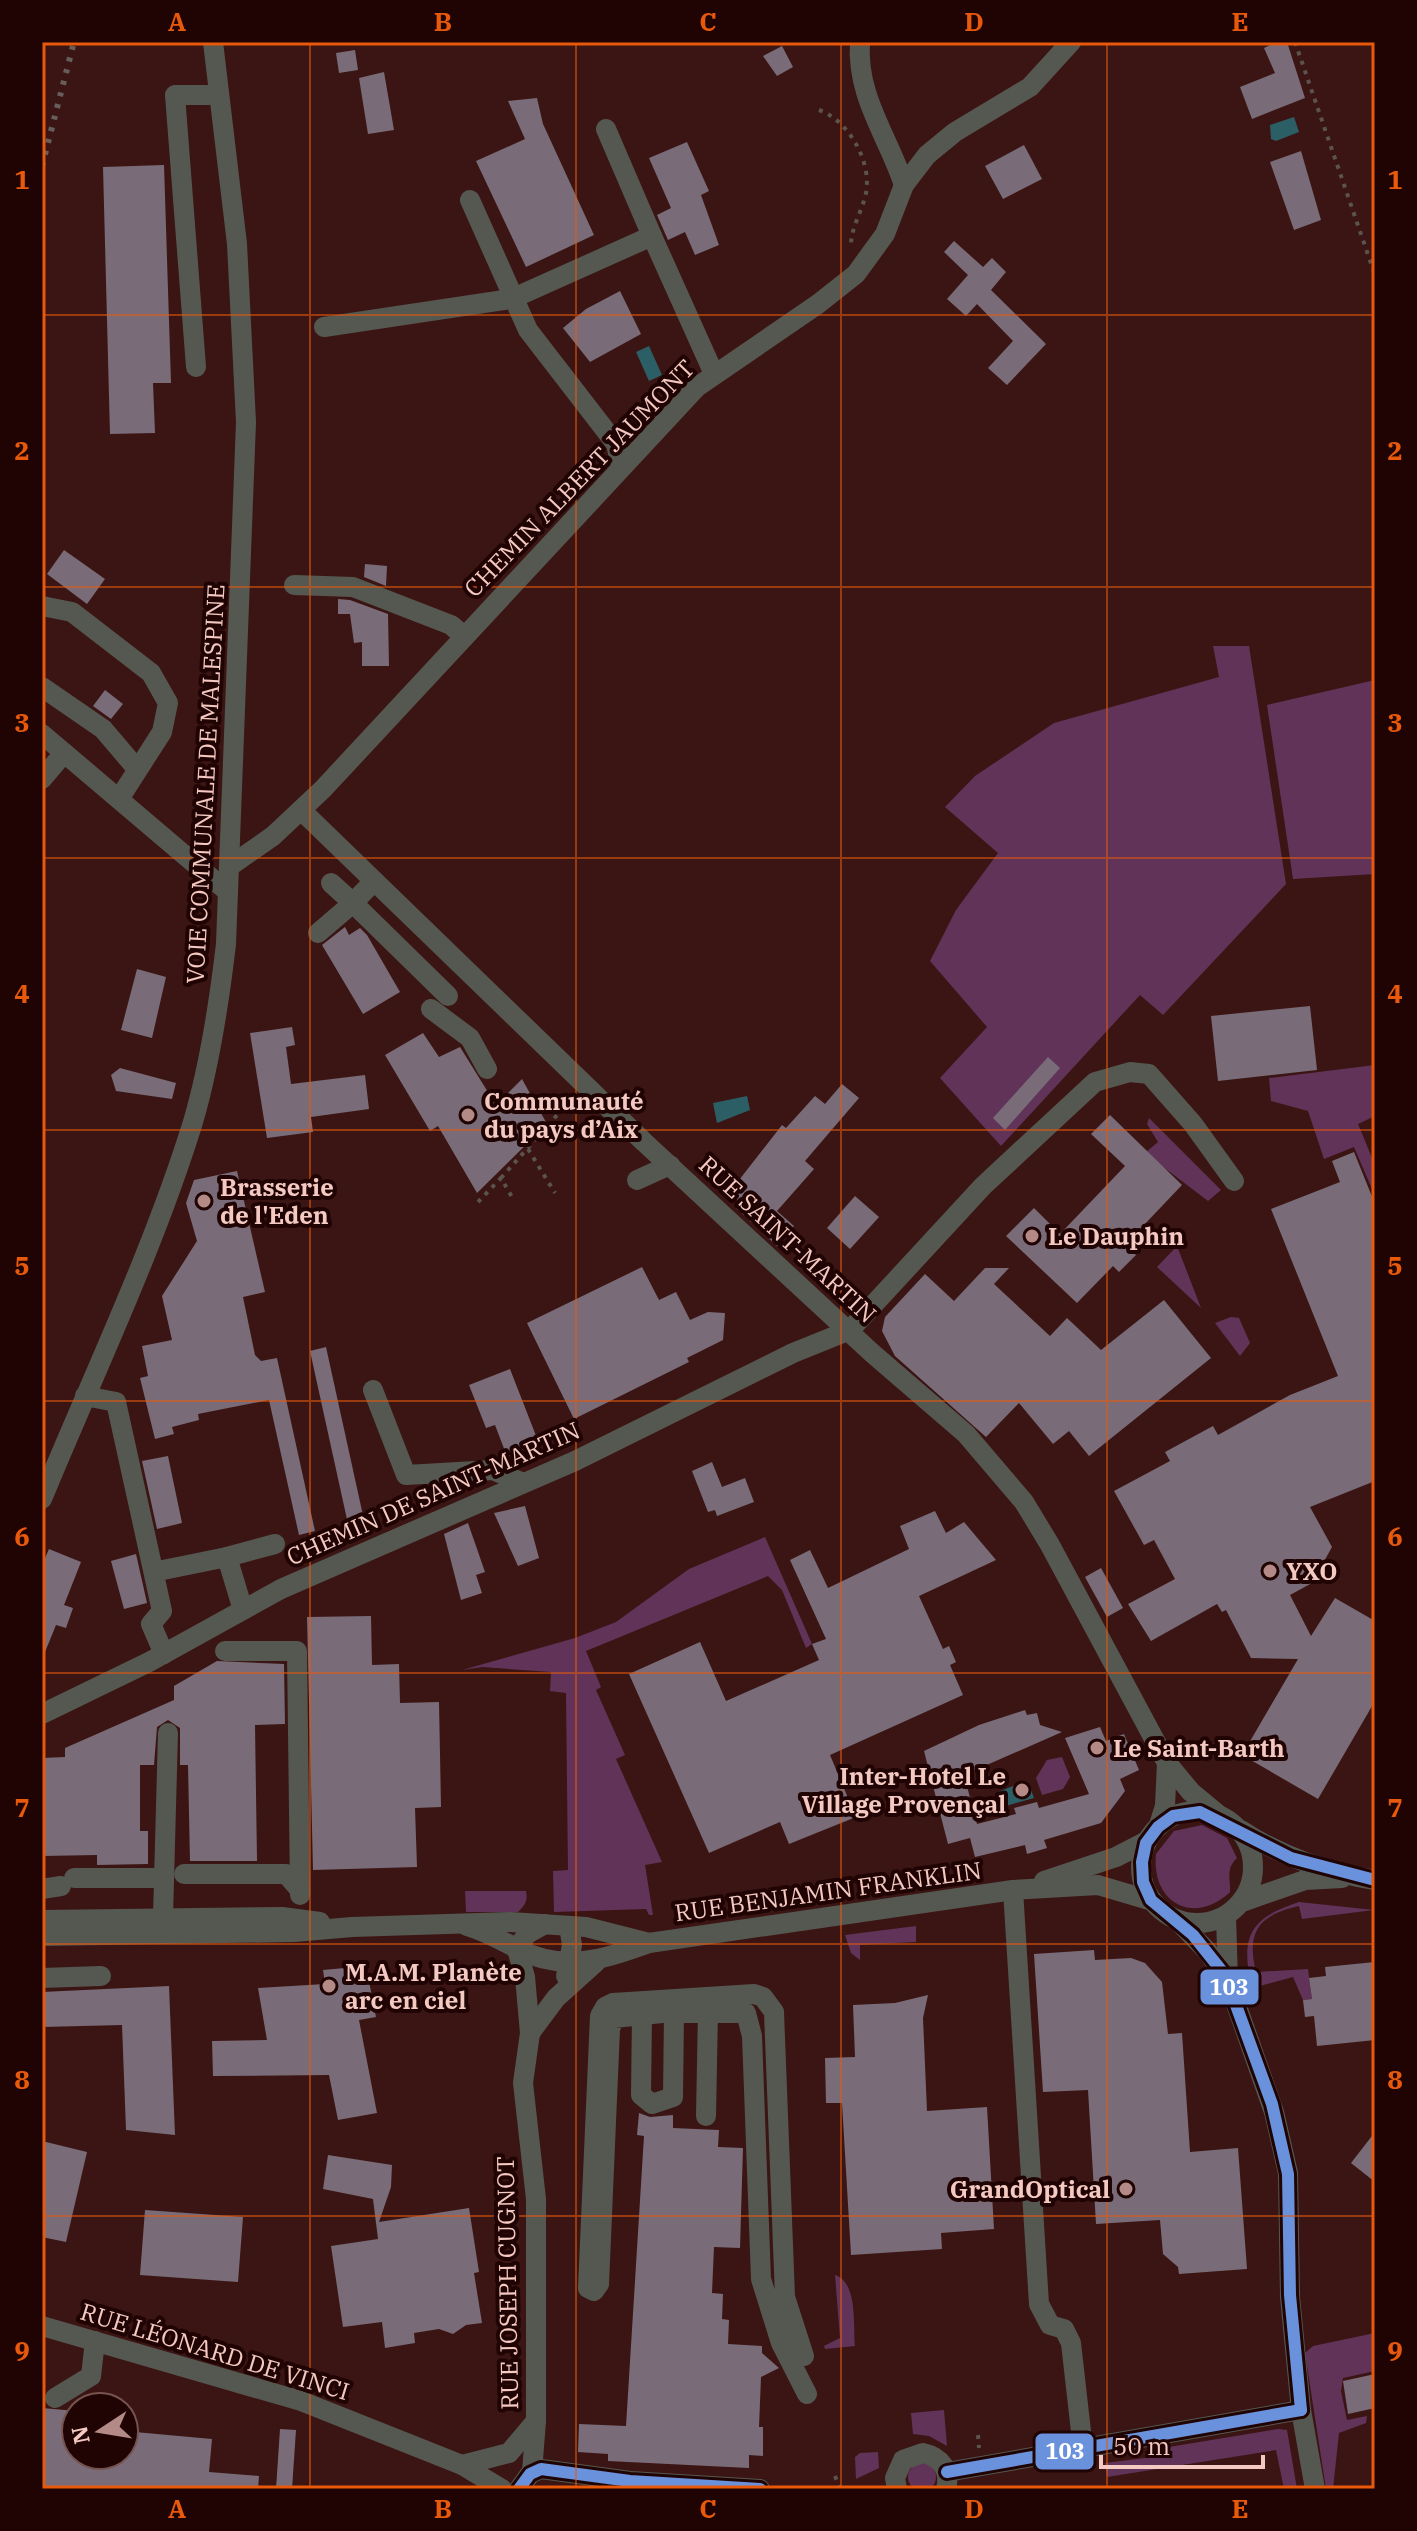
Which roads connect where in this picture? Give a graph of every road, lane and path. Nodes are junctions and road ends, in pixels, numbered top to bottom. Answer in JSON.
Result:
{"nodes":[{"id":1,"x":213,"y":42,"type":"edge"},
{"id":2,"x":860,"y":42,"type":"edge"},
{"id":3,"x":1071,"y":42,"type":"edge"},
{"id":4,"x":1295,"y":42,"type":"edge"},
{"id":5,"x":219,"y":95,"type":"junction"},
{"id":6,"x":819,"y":110,"type":"dead end"},
{"id":7,"x":606,"y":129,"type":"dead end"},
{"id":8,"x":904,"y":185,"type":"junction"},
{"id":9,"x":470,"y":200,"type":"dead end"},
{"id":10,"x":652,"y":236,"type":"junction"},
{"id":11,"x":856,"y":274,"type":"junction"},
{"id":12,"x":1375,"y":275,"type":"edge"},
{"id":13,"x":511,"y":299,"type":"junction"},
{"id":14,"x":324,"y":327,"type":"dead end"},
{"id":15,"x":196,"y":367,"type":"dead end"},
{"id":16,"x":714,"y":374,"type":"junction"},
{"id":17,"x":621,"y":466,"type":"junction"},
{"id":18,"x":294,"y":585,"type":"dead end"},
{"id":19,"x":42,"y":606,"type":"edge"},
{"id":20,"x":464,"y":636,"type":"junction"},
{"id":21,"x":42,"y":687,"type":"edge"},
{"id":22,"x":42,"y":734,"type":"edge"},
{"id":23,"x":64,"y":753,"type":"junction"},
{"id":24,"x":137,"y":769,"type":"junction"},
{"id":25,"x":42,"y":779,"type":"edge"},
{"id":26,"x":119,"y":799,"type":"junction"},
{"id":27,"x":301,"y":810,"type":"junction"},
{"id":28,"x":230,"y":866,"type":"junction"},
{"id":29,"x":374,"y":881,"type":"junction"},
{"id":30,"x":331,"y":883,"type":"dead end"},
{"id":31,"x":228,"y":892,"type":"junction"},
{"id":32,"x":353,"y":903,"type":"junction"},
{"id":33,"x":318,"y":933,"type":"dead end"},
{"id":34,"x":448,"y":996,"type":"dead end"},
{"id":35,"x":431,"y":1009,"type":"dead end"},
{"id":36,"x":487,"y":1069,"type":"dead end"},
{"id":37,"x":566,"y":1105,"type":"dead end"},
{"id":38,"x":528,"y":1149,"type":"junction"},
{"id":39,"x":670,"y":1165,"type":"junction"},
{"id":40,"x":501,"y":1178,"type":"junction"},
{"id":41,"x":637,"y":1180,"type":"dead end"},
{"id":42,"x":1234,"y":1181,"type":"dead end"},
{"id":43,"x":555,"y":1193,"type":"dead end"},
{"id":44,"x":513,"y":1199,"type":"dead end"},
{"id":45,"x":478,"y":1202,"type":"dead end"},
{"id":46,"x":850,"y":1330,"type":"junction"},
{"id":47,"x":373,"y":1390,"type":"dead end"},
{"id":48,"x":85,"y":1396,"type":"junction"},
{"id":49,"x":523,"y":1483,"type":"junction"},
{"id":50,"x":42,"y":1499,"type":"edge"},
{"id":51,"x":275,"y":1544,"type":"dead end"},
{"id":52,"x":227,"y":1557,"type":"junction"},
{"id":53,"x":163,"y":1570,"type":"dead end"},
{"id":54,"x":243,"y":1610,"type":"junction"},
{"id":55,"x":225,"y":1651,"type":"dead end"},
{"id":56,"x":164,"y":1654,"type":"junction"},
{"id":57,"x":42,"y":1714,"type":"edge"},
{"id":58,"x":168,"y":1733,"type":"dead end"},
{"id":59,"x":1167,"y":1763,"type":"junction"},
{"id":60,"x":1220,"y":1816,"type":"junction"},
{"id":61,"x":1238,"y":1828,"type":"junction"},
{"id":62,"x":1153,"y":1833,"type":"junction"},
{"id":63,"x":174,"y":1876,"type":"junction"},
{"id":64,"x":1368,"y":1879,"type":"edge"},
{"id":65,"x":59,"y":1884,"type":"edge"},
{"id":66,"x":300,"y":1890,"type":"junction"},
{"id":67,"x":1013,"y":1890,"type":"junction"},
{"id":68,"x":1152,"y":1901,"type":"junction"},
{"id":69,"x":1242,"y":1902,"type":"junction"},
{"id":70,"x":1226,"y":1916,"type":"junction"},
{"id":71,"x":163,"y":1917,"type":"junction"},
{"id":72,"x":300,"y":1919,"type":"junction"},
{"id":73,"x":42,"y":1920,"type":"edge"},
{"id":74,"x":1178,"y":1921,"type":"junction"},
{"id":75,"x":545,"y":1924,"type":"junction"},
{"id":76,"x":467,"y":1926,"type":"junction"},
{"id":77,"x":569,"y":1926,"type":"junction"},
{"id":78,"x":352,"y":1927,"type":"junction"},
{"id":79,"x":42,"y":1936,"type":"edge"},
{"id":80,"x":649,"y":1943,"type":"junction"},
{"id":81,"x":517,"y":1949,"type":"junction"},
{"id":82,"x":596,"y":1962,"type":"junction"},
{"id":83,"x":571,"y":1964,"type":"junction"},
{"id":84,"x":101,"y":1976,"type":"dead end"},
{"id":85,"x":42,"y":1978,"type":"edge"},
{"id":86,"x":1228,"y":1981,"type":"junction"},
{"id":87,"x":556,"y":1998,"type":"junction"},
{"id":88,"x":708,"y":2011,"type":"junction"},
{"id":89,"x":674,"y":2012,"type":"junction"},
{"id":90,"x":642,"y":2014,"type":"junction"},
{"id":91,"x":530,"y":2033,"type":"junction"},
{"id":92,"x":706,"y":2116,"type":"dead end"},
{"id":93,"x":42,"y":2326,"type":"edge"},
{"id":94,"x":95,"y":2341,"type":"junction"},
{"id":95,"x":804,"y":2356,"type":"dead end"},
{"id":96,"x":807,"y":2394,"type":"dead end"},
{"id":97,"x":55,"y":2398,"type":"dead end"},
{"id":98,"x":1301,"y":2410,"type":"junction"},
{"id":99,"x":536,"y":2428,"type":"junction"},
{"id":100,"x":1083,"y":2449,"type":"junction"},
{"id":101,"x":462,"y":2465,"type":"junction"},
{"id":102,"x":835,"y":2476,"type":"dead end"},
{"id":103,"x":545,"y":2478,"type":"edge"},
{"id":104,"x":947,"y":2480,"type":"edge"},
{"id":105,"x":621,"y":2485,"type":"edge"},
{"id":106,"x":502,"y":2489,"type":"edge"},
{"id":107,"x":760,"y":2489,"type":"edge"},
{"id":108,"x":840,"y":2489,"type":"edge"},
{"id":109,"x":895,"y":2489,"type":"edge"},
{"id":110,"x":1315,"y":2489,"type":"edge"}],
"edges":[{"from":1,"to":5,"type":"street","name":"VOIE COMMUNALE DE MALESPINE"},
{"from":2,"to":8,"type":"street"},
{"from":3,"to":8,"type":"street","name":"CHEMIN ALBERT JAUMONT"},
{"from":4,"to":12,"type":"path"},
{"from":5,"to":15,"type":"street"},
{"from":5,"to":28,"type":"street","name":"VOIE COMMUNALE DE MALESPINE"},
{"from":6,"to":11,"type":"path"},
{"from":7,"to":10,"type":"street"},
{"from":8,"to":11,"type":"street","name":"CHEMIN ALBERT JAUMONT"},
{"from":9,"to":13,"type":"street"},
{"from":10,"to":13,"type":"street"},
{"from":10,"to":16,"type":"street"},
{"from":11,"to":16,"type":"street","name":"CHEMIN ALBERT JAUMONT"},
{"from":13,"to":14,"type":"street"},
{"from":13,"to":17,"type":"street"},
{"from":16,"to":17,"type":"street","name":"CHEMIN ALBERT JAUMONT"},
{"from":17,"to":20,"type":"street","name":"CHEMIN ALBERT JAUMONT"},
{"from":18,"to":20,"type":"street"},
{"from":19,"to":24,"type":"street"},
{"from":20,"to":27,"type":"street","name":"CHEMIN ALBERT JAUMONT"},
{"from":21,"to":24,"type":"street"},
{"from":22,"to":23,"type":"street"},
{"from":23,"to":25,"type":"street"},
{"from":23,"to":26,"type":"street"},
{"from":24,"to":26,"type":"street"},
{"from":26,"to":31,"type":"street"},
{"from":27,"to":28,"type":"street","name":"CHEMIN ALBERT JAUMONT"},
{"from":27,"to":29,"type":"street","name":"RUE SAINT-MARTIN"},
{"from":28,"to":31,"type":"street","name":"VOIE COMMUNALE DE MALESPINE"},
{"from":29,"to":32,"type":"street"},
{"from":29,"to":39,"type":"street","name":"RUE SAINT-MARTIN"},
{"from":30,"to":32,"type":"street"},
{"from":31,"to":48,"type":"street","name":"VOIE COMMUNALE DE MALESPINE"},
{"from":32,"to":33,"type":"street"},
{"from":32,"to":34,"type":"street"},
{"from":35,"to":36,"type":"street"},
{"from":37,"to":38,"type":"path"},
{"from":38,"to":40,"type":"path"},
{"from":38,"to":43,"type":"path"},
{"from":39,"to":41,"type":"street"},
{"from":39,"to":46,"type":"street","name":"RUE SAINT-MARTIN"},
{"from":40,"to":44,"type":"path"},
{"from":40,"to":45,"type":"path"},
{"from":42,"to":46,"type":"street"},
{"from":46,"to":49,"type":"street","name":"CHEMIN DE SAINT-MARTIN"},
{"from":46,"to":59,"type":"street","name":"RUE SAINT-MARTIN"},
{"from":47,"to":49,"type":"street"},
{"from":48,"to":50,"type":"street","name":"VOIE COMMUNALE DE MALESPINE"},
{"from":48,"to":56,"type":"street"},
{"from":49,"to":54,"type":"street","name":"CHEMIN DE SAINT-MARTIN"},
{"from":51,"to":52,"type":"street"},
{"from":52,"to":53,"type":"street"},
{"from":52,"to":54,"type":"street"},
{"from":54,"to":56,"type":"street","name":"CHEMIN DE SAINT-MARTIN"},
{"from":55,"to":66,"type":"street"},
{"from":56,"to":57,"type":"street","name":"CHEMIN DE SAINT-MARTIN"},
{"from":58,"to":63,"type":"street"},
{"from":59,"to":60,"type":"street","name":"RUE SAINT-MARTIN"},
{"from":59,"to":62,"type":"street"},
{"from":60,"to":61,"type":"street"},
{"from":60,"to":62,"type":"street"},
{"from":61,"to":64,"type":"street"},
{"from":61,"to":69,"type":"street"},
{"from":62,"to":67,"type":"street","name":"RUE BENJAMIN FRANKLIN"},
{"from":62,"to":68,"type":"street"},
{"from":63,"to":65,"type":"street"},
{"from":63,"to":66,"type":"street"},
{"from":63,"to":71,"type":"street"},
{"from":64,"to":69,"type":"street"},
{"from":66,"to":72,"type":"street"},
{"from":67,"to":68,"type":"street","name":"RUE BENJAMIN FRANKLIN"},
{"from":67,"to":80,"type":"street","name":"RUE BENJAMIN FRANKLIN"},
{"from":67,"to":100,"type":"street"},
{"from":68,"to":74,"type":"street"},
{"from":69,"to":70,"type":"street"},
{"from":70,"to":74,"type":"street"},
{"from":70,"to":86,"type":"street"},
{"from":71,"to":72,"type":"street"},
{"from":71,"to":73,"type":"street"},
{"from":72,"to":78,"type":"street"},
{"from":74,"to":86,"type":"street"},
{"from":75,"to":76,"type":"street"},
{"from":75,"to":77,"type":"street"},
{"from":75,"to":81,"type":"street"},
{"from":76,"to":78,"type":"street"},
{"from":76,"to":81,"type":"street"},
{"from":77,"to":80,"type":"street"},
{"from":77,"to":83,"type":"street"},
{"from":78,"to":79,"type":"street"},
{"from":80,"to":82,"type":"street"},
{"from":81,"to":83,"type":"street"},
{"from":81,"to":91,"type":"street","name":"RUE JOSEPH CUGNOT"},
{"from":82,"to":83,"type":"street"},
{"from":82,"to":87,"type":"street","name":"RUE JOSEPH CUGNOT"},
{"from":83,"to":87,"type":"street","name":"RUE JOSEPH CUGNOT"},
{"from":84,"to":85,"type":"street"},
{"from":86,"to":98,"type":"street"},
{"from":87,"to":91,"type":"street","name":"RUE JOSEPH CUGNOT"},
{"from":88,"to":89,"type":"street"},
{"from":88,"to":92,"type":"street"},
{"from":88,"to":96,"type":"street"},
{"from":89,"to":90,"type":"street"},
{"from":89,"to":90,"type":"street"},
{"from":90,"to":95,"type":"street"},
{"from":91,"to":99,"type":"street","name":"RUE JOSEPH CUGNOT"},
{"from":93,"to":94,"type":"street","name":"RUE LÉONARD DE VINCI"},
{"from":94,"to":97,"type":"street"},
{"from":94,"to":101,"type":"street","name":"RUE LÉONARD DE VINCI"},
{"from":98,"to":100,"type":"street"},
{"from":98,"to":110,"type":"street"},
{"from":99,"to":101,"type":"street"},
{"from":99,"to":103,"type":"street","name":"RUE JOSEPH CUGNOT"},
{"from":100,"to":104,"type":"street"},
{"from":101,"to":103,"type":"street"},
{"from":101,"to":106,"type":"street","name":"RUE LÉONARD DE VINCI"},
{"from":102,"to":108,"type":"path"},
{"from":103,"to":105,"type":"street"},
{"from":104,"to":109,"type":"street"},
{"from":105,"to":107,"type":"street"}]}
